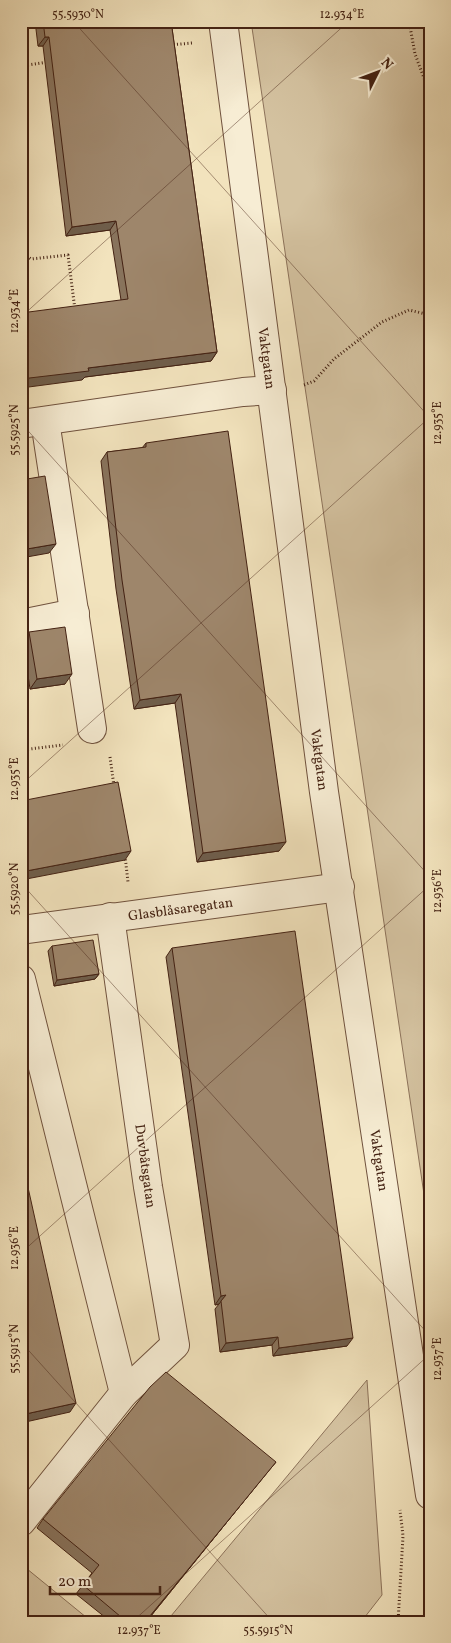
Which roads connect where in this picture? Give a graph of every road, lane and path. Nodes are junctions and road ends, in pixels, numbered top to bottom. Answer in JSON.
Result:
{"nodes":[{"id":1,"x":223,"y":21,"type":"edge"},
{"id":2,"x":409,"y":21,"type":"edge"},
{"id":3,"x":192,"y":42,"type":"dead end"},
{"id":4,"x":164,"y":46,"type":"edge"},
{"id":5,"x":50,"y":62,"type":"edge"},
{"id":6,"x":21,"y":66,"type":"edge"},
{"id":7,"x":430,"y":94,"type":"edge"},
{"id":8,"x":21,"y":252,"type":"edge"},
{"id":9,"x":76,"y":311,"type":"edge"},
{"id":10,"x":430,"y":315,"type":"edge"},
{"id":11,"x":272,"y":390,"type":"junction"},
{"id":12,"x":33,"y":422,"type":"edge"},
{"id":13,"x":75,"y":613,"type":"junction"},
{"id":14,"x":21,"y":624,"type":"edge"},
{"id":15,"x":92,"y":729,"type":"junction"},
{"id":16,"x":21,"y":750,"type":"edge"},
{"id":17,"x":115,"y":789,"type":"edge"},
{"id":18,"x":123,"y":847,"type":"edge"},
{"id":19,"x":340,"y":887,"type":"junction"},
{"id":20,"x":122,"y":916,"type":"junction"},
{"id":21,"x":21,"y":930,"type":"edge"},
{"id":22,"x":21,"y":979,"type":"edge"},
{"id":23,"x":124,"y":1393,"type":"junction"},
{"id":24,"x":430,"y":1496,"type":"edge"},
{"id":25,"x":21,"y":1522,"type":"edge"}],
"edges":[{"from":1,"to":11,"type":"street","name":"Vaktgatan"},
{"from":2,"to":7,"type":"path"},
{"from":3,"to":4,"type":"path"},
{"from":5,"to":6,"type":"path"},
{"from":8,"to":9,"type":"path"},
{"from":10,"to":11,"type":"path"},
{"from":11,"to":12,"type":"street"},
{"from":11,"to":19,"type":"street","name":"Vaktgatan"},
{"from":12,"to":13,"type":"street"},
{"from":13,"to":14,"type":"street"},
{"from":13,"to":15,"type":"street"},
{"from":15,"to":16,"type":"path"},
{"from":15,"to":17,"type":"path"},
{"from":18,"to":20,"type":"path"},
{"from":19,"to":20,"type":"street","name":"Glasblåsaregatan"},
{"from":19,"to":24,"type":"street","name":"Vaktgatan"},
{"from":20,"to":21,"type":"street","name":"Glasblåsaregatan"},
{"from":20,"to":23,"type":"street","name":"Duvbåtsgatan"},
{"from":22,"to":23,"type":"street"},
{"from":23,"to":25,"type":"street","name":"Duvbåtsgatan"}]}
